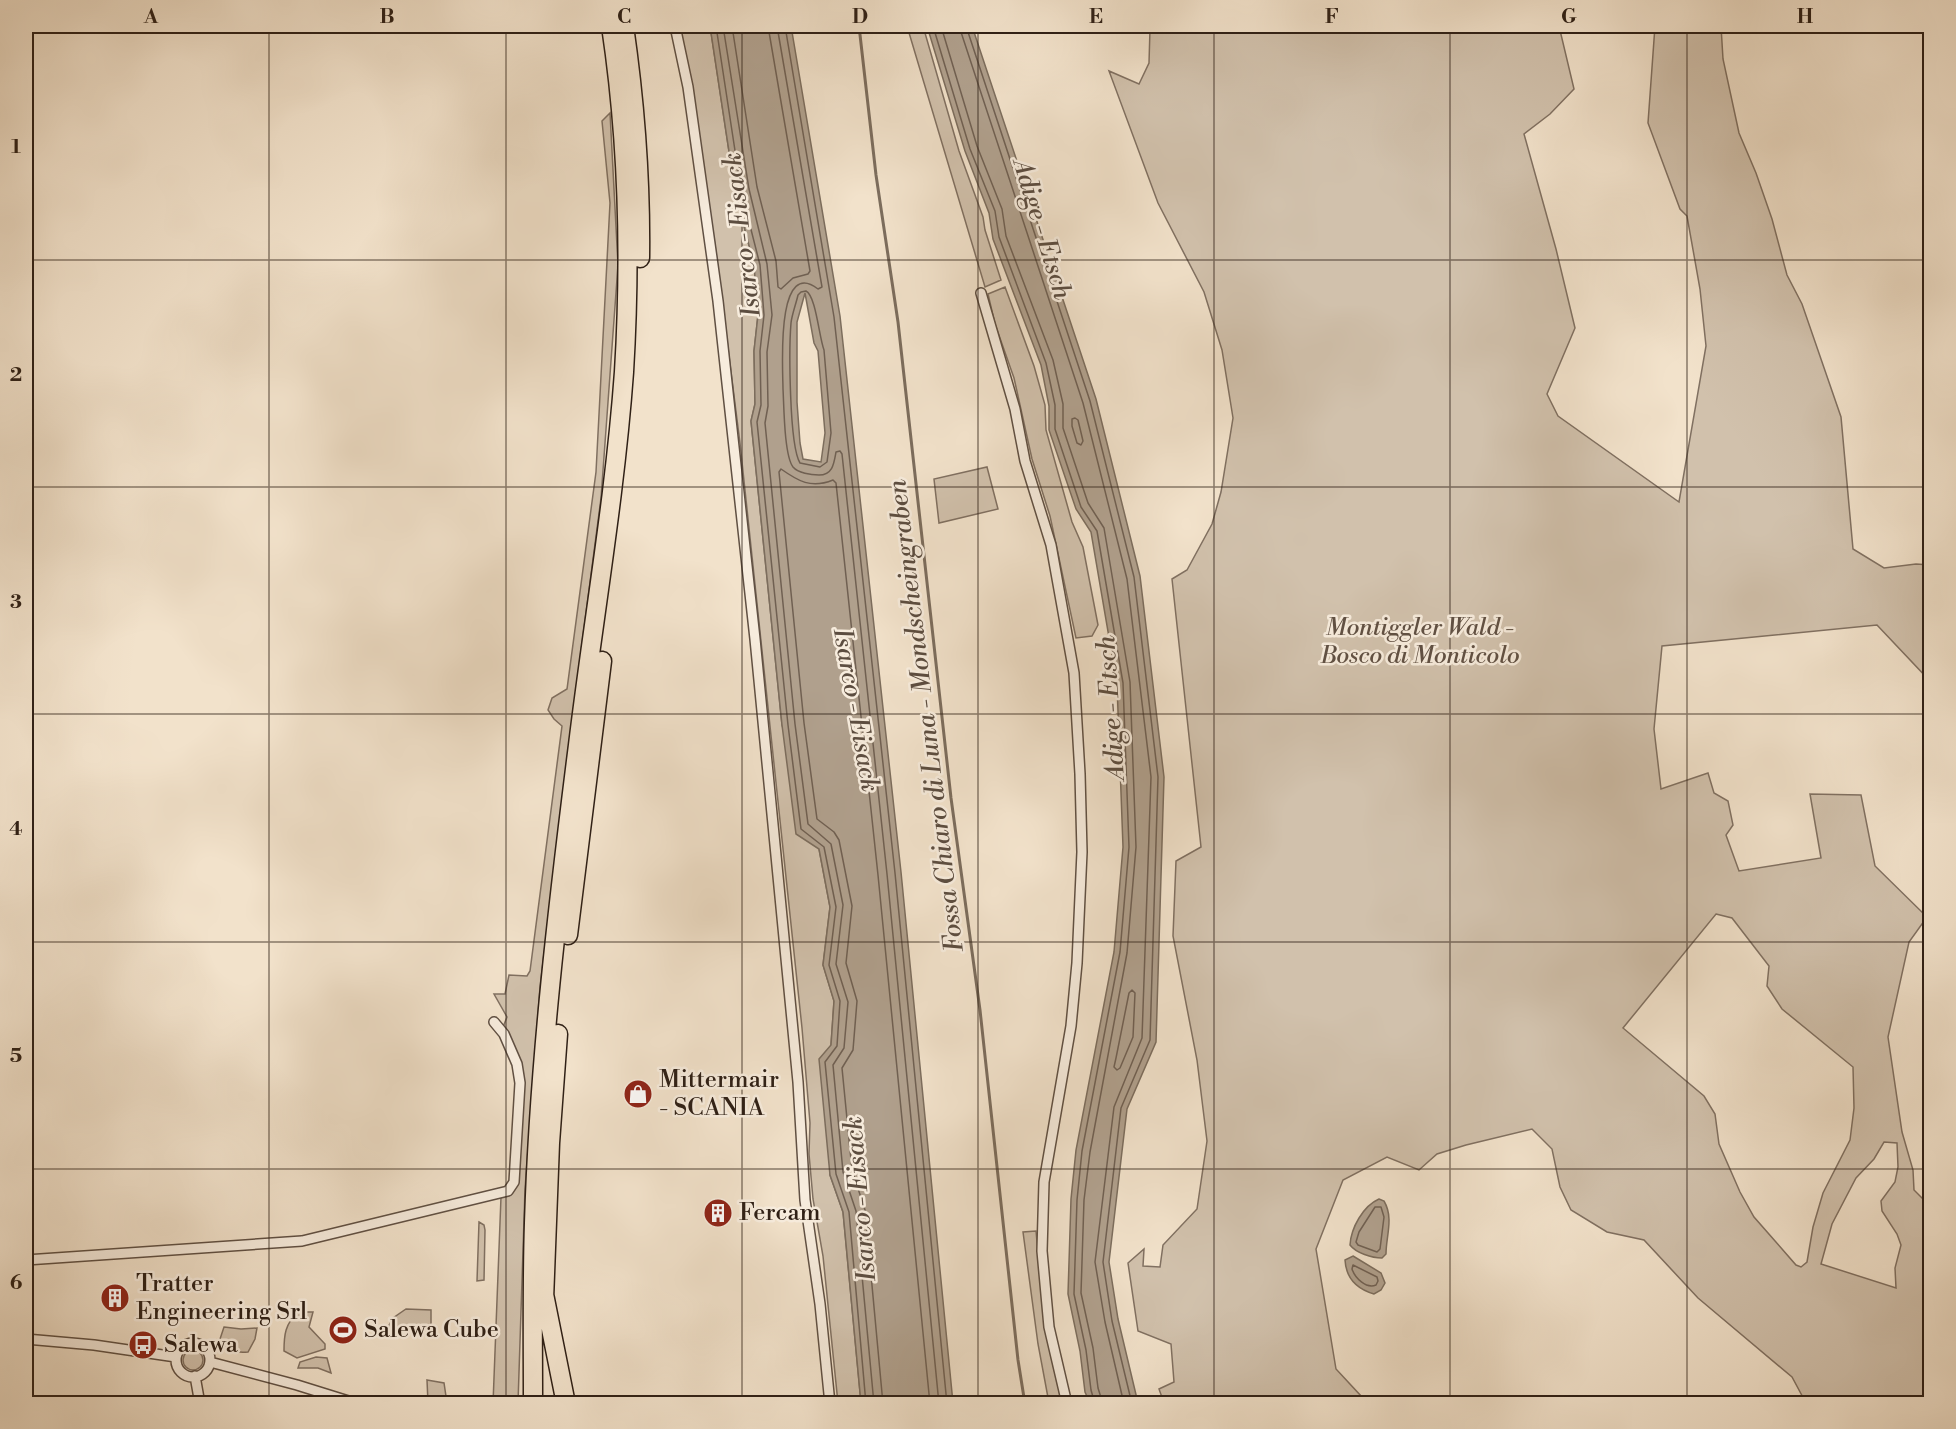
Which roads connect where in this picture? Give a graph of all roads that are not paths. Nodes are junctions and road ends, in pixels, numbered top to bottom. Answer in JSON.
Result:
{"nodes":[{"id":1,"x":611,"y":26,"type":"edge"},
{"id":2,"x":624,"y":26,"type":"edge"},
{"id":3,"x":675,"y":26,"type":"edge"},
{"id":4,"x":981,"y":293,"type":"dead end"},
{"id":5,"x":494,"y":1022,"type":"dead end"},
{"id":6,"x":26,"y":1260,"type":"edge"},
{"id":7,"x":544,"y":1294,"type":"junction"},
{"id":8,"x":26,"y":1339,"type":"edge"},
{"id":9,"x":176,"y":1357,"type":"junction"},
{"id":10,"x":210,"y":1362,"type":"junction"},
{"id":11,"x":195,"y":1376,"type":"junction"},
{"id":12,"x":200,"y":1404,"type":"edge"},
{"id":13,"x":358,"y":1404,"type":"edge"},
{"id":14,"x":533,"y":1404,"type":"edge"},
{"id":15,"x":545,"y":1404,"type":"edge"},
{"id":16,"x":566,"y":1404,"type":"edge"},
{"id":17,"x":830,"y":1404,"type":"edge"},
{"id":18,"x":1067,"y":1404,"type":"edge"}],
"edges":[{"from":1,"to":14,"type":"highway"},
{"from":2,"to":7,"type":"highway"},
{"from":3,"to":17,"type":"street"},
{"from":4,"to":18,"type":"street"},
{"from":5,"to":6,"type":"street"},
{"from":7,"to":15,"type":"highway"},
{"from":7,"to":16,"type":"highway"},
{"from":8,"to":9,"type":"street"},
{"from":9,"to":10,"type":"street"},
{"from":9,"to":11,"type":"street"},
{"from":10,"to":11,"type":"street"},
{"from":10,"to":13,"type":"street"},
{"from":11,"to":12,"type":"street"}]}
